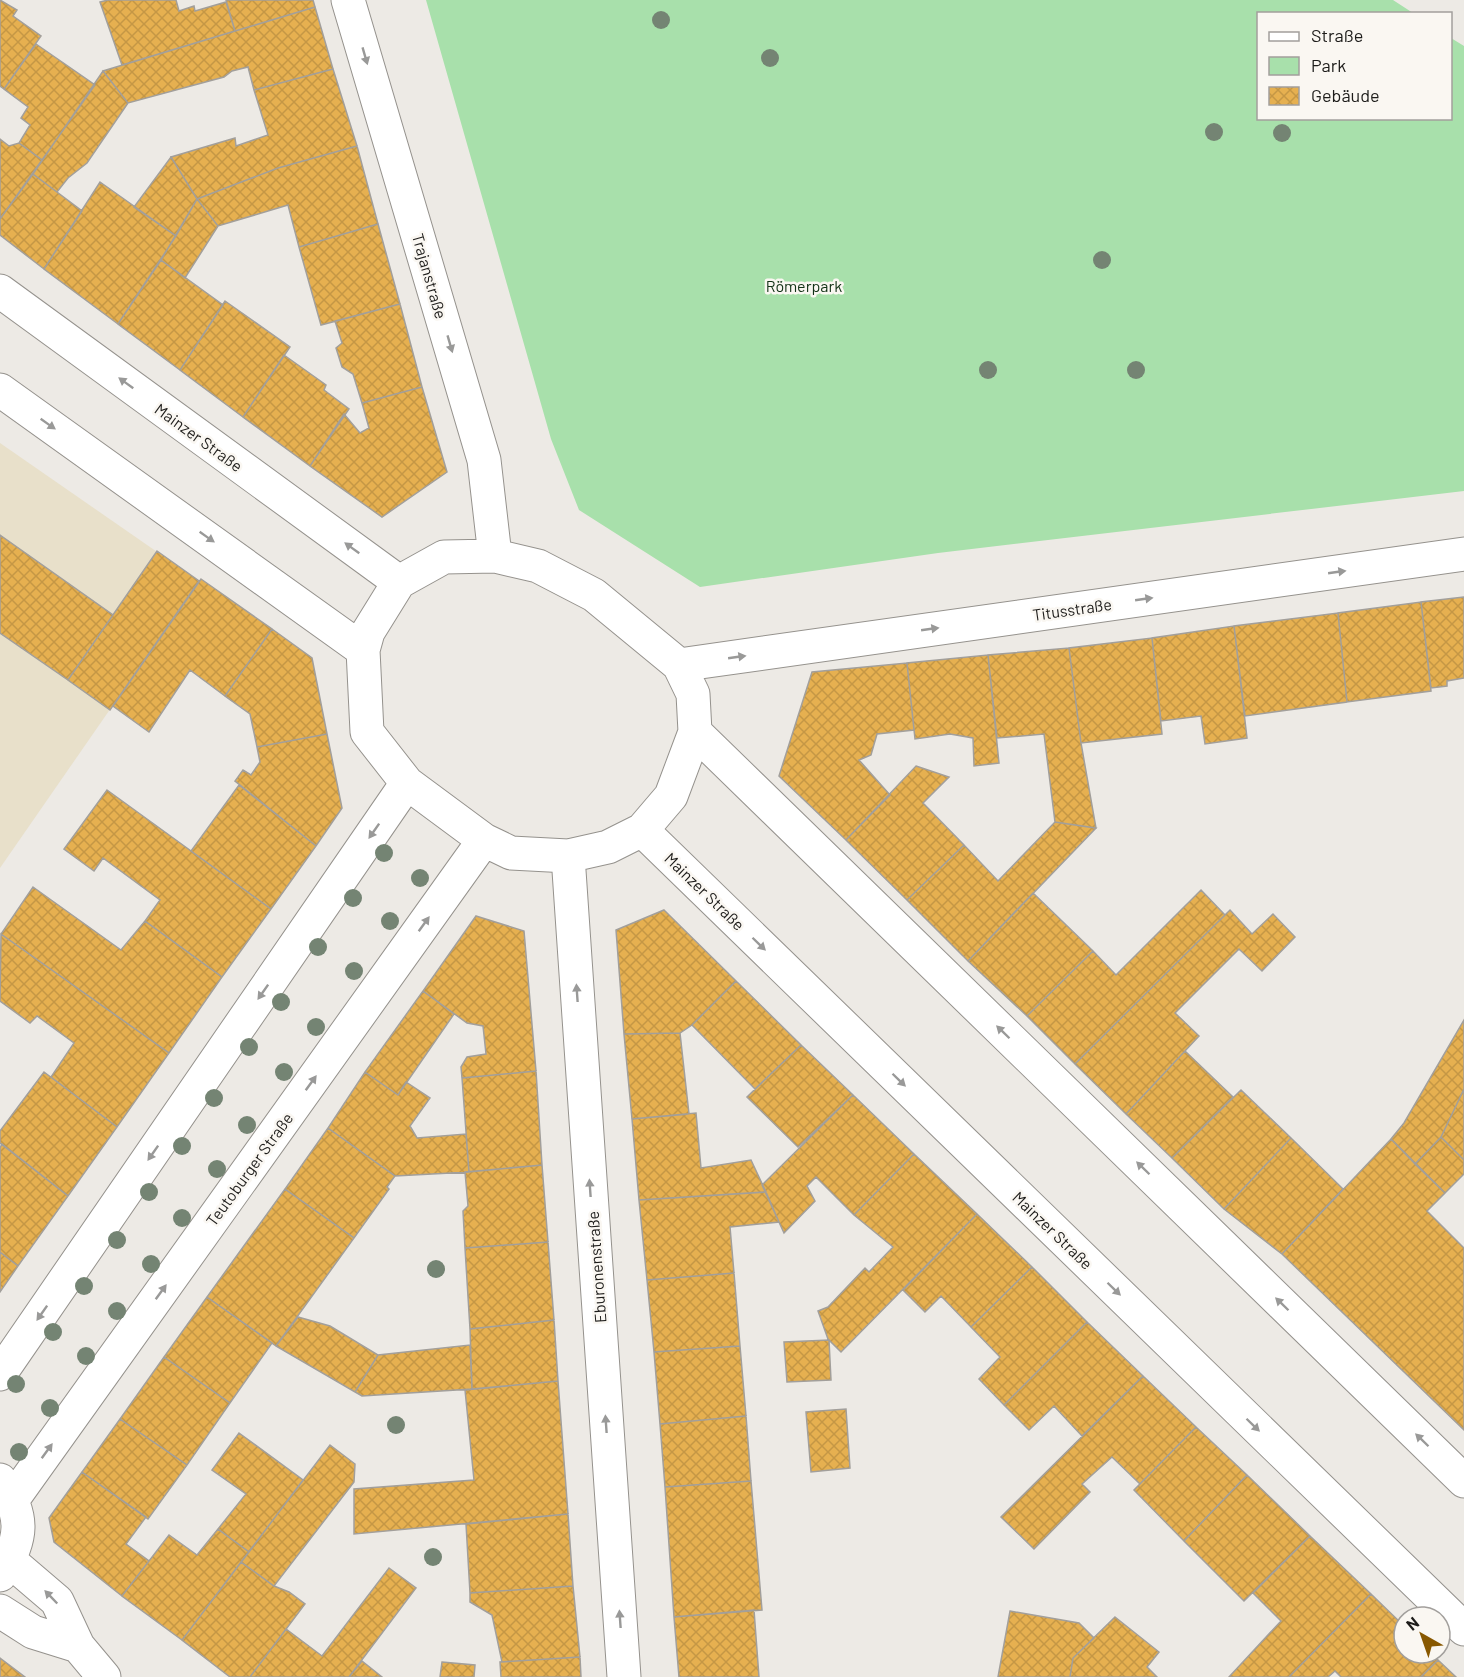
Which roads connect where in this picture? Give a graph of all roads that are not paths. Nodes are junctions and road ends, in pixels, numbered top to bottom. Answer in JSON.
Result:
{"nodes":[{"id":1,"x":348,"y":0,"type":"edge"},
{"id":2,"x":0,"y":291,"type":"edge"},
{"id":3,"x":0,"y":390,"type":"edge"},
{"id":4,"x":1464,"y":554,"type":"edge"},
{"id":5,"x":495,"y":556,"type":"junction"},
{"id":6,"x":399,"y":582,"type":"junction"},
{"id":7,"x":363,"y":650,"type":"junction"},
{"id":8,"x":679,"y":665,"type":"junction"},
{"id":9,"x":695,"y":732,"type":"junction"},
{"id":10,"x":407,"y":783,"type":"junction"},
{"id":11,"x":642,"y":830,"type":"junction"},
{"id":12,"x":484,"y":840,"type":"junction"},
{"id":13,"x":568,"y":856,"type":"junction"},
{"id":14,"x":0,"y":1374,"type":"edge"},
{"id":15,"x":1464,"y":1481,"type":"edge"},
{"id":16,"x":7,"y":1489,"type":"edge"},
{"id":17,"x":5,"y":1567,"type":"edge"},
{"id":18,"x":0,"y":1611,"type":"edge"},
{"id":19,"x":1464,"y":1629,"type":"edge"},
{"id":20,"x":78,"y":1646,"type":"junction"},
{"id":21,"x":104,"y":1677,"type":"edge"},
{"id":22,"x":624,"y":1677,"type":"edge"}],
"edges":[{"from":1,"to":5,"type":"street","name":"Trajanstraße","one_way":true},
{"from":6,"to":2,"type":"street","name":"Mainzer Straße","one_way":true},
{"from":3,"to":7,"type":"street","one_way":true},
{"from":8,"to":4,"type":"street","name":"Titusstraße","one_way":true},
{"from":5,"to":6,"type":"street"},
{"from":5,"to":8,"type":"street"},
{"from":6,"to":7,"type":"street"},
{"from":7,"to":10,"type":"street"},
{"from":8,"to":9,"type":"street"},
{"from":9,"to":11,"type":"street"},
{"from":15,"to":9,"type":"street","one_way":true},
{"from":10,"to":12,"type":"street"},
{"from":10,"to":14,"type":"street","one_way":true},
{"from":11,"to":13,"type":"street"},
{"from":11,"to":19,"type":"street","name":"Mainzer Straße","one_way":true},
{"from":12,"to":13,"type":"street"},
{"from":16,"to":12,"type":"street","name":"Teutoburger Straße","one_way":true},
{"from":22,"to":13,"type":"street","name":"Eburonenstraße","one_way":true},
{"from":16,"to":17,"type":"street"},
{"from":20,"to":17,"type":"street","one_way":true},
{"from":18,"to":20,"type":"street"},
{"from":20,"to":21,"type":"street"}]}
